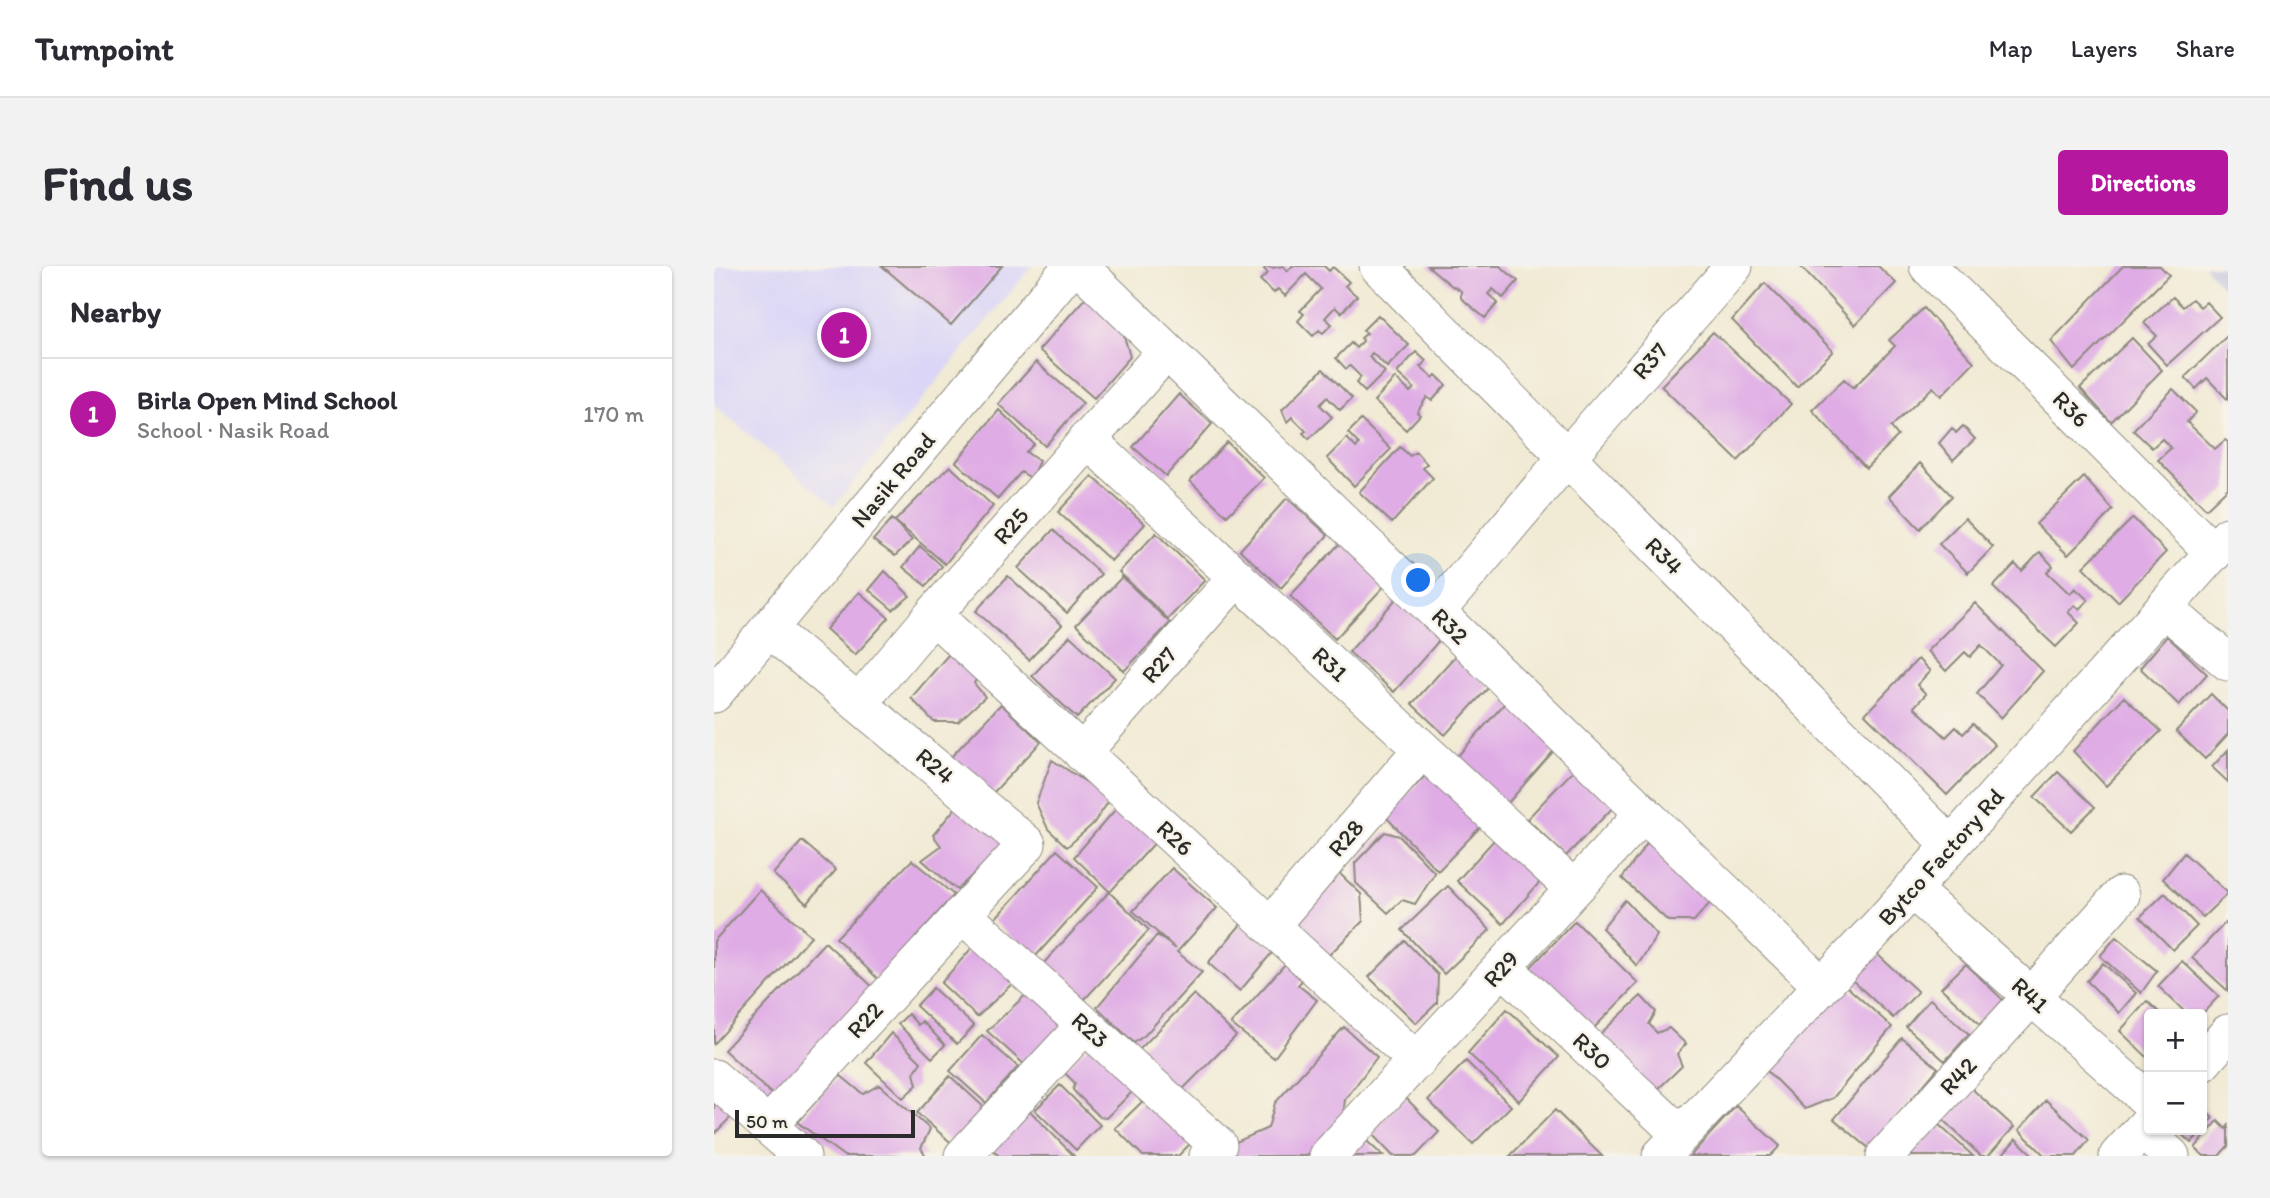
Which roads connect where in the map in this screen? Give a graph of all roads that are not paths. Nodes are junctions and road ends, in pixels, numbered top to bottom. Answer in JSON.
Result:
{"nodes":[{"id":1,"x":1072,"y":266,"type":"edge"},
{"id":2,"x":1079,"y":266,"type":"edge"},
{"id":3,"x":1378,"y":266,"type":"edge"},
{"id":4,"x":1734,"y":266,"type":"edge"},
{"id":5,"x":1928,"y":266,"type":"edge"},
{"id":6,"x":1166,"y":351,"type":"junction"},
{"id":7,"x":1087,"y":439,"type":"junction"},
{"id":8,"x":1567,"y":457,"type":"junction"},
{"id":9,"x":2221,"y":545,"type":"edge"},
{"id":10,"x":1237,"y":577,"type":"junction"},
{"id":11,"x":2164,"y":608,"type":"junction"},
{"id":12,"x":1436,"y":612,"type":"junction"},
{"id":13,"x":933,"y":615,"type":"junction"},
{"id":14,"x":769,"y":629,"type":"junction"},
{"id":15,"x":2228,"y":662,"type":"edge"},
{"id":16,"x":714,"y":694,"type":"edge"},
{"id":17,"x":859,"y":703,"type":"junction"},
{"id":18,"x":1422,"y":749,"type":"junction"},
{"id":19,"x":1082,"y":752,"type":"junction"},
{"id":20,"x":1644,"y":813,"type":"junction"},
{"id":21,"x":1951,"y":846,"type":"junction"},
{"id":22,"x":1574,"y":889,"type":"junction"},
{"id":23,"x":1911,"y":890,"type":"junction"},
{"id":24,"x":2121,"y":895,"type":"dead end"},
{"id":25,"x":962,"y":914,"type":"junction"},
{"id":26,"x":1270,"y":926,"type":"junction"},
{"id":27,"x":1503,"y":967,"type":"junction"},
{"id":28,"x":1822,"y":986,"type":"junction"},
{"id":29,"x":2032,"y":996,"type":"junction"},
{"id":30,"x":1085,"y":1025,"type":"junction"},
{"id":31,"x":2228,"y":1033,"type":"edge"},
{"id":32,"x":2207,"y":1057,"type":"edge"},
{"id":33,"x":1417,"y":1061,"type":"junction"},
{"id":34,"x":714,"y":1078,"type":"edge"},
{"id":35,"x":769,"y":1127,"type":"junction"},
{"id":36,"x":2140,"y":1127,"type":"edge"},
{"id":37,"x":1671,"y":1146,"type":"edge"},
{"id":38,"x":1213,"y":1151,"type":"edge"},
{"id":39,"x":802,"y":1156,"type":"edge"},
{"id":40,"x":962,"y":1156,"type":"edge"},
{"id":41,"x":1328,"y":1156,"type":"edge"},
{"id":42,"x":1885,"y":1156,"type":"edge"},
{"id":43,"x":2171,"y":1156,"type":"edge"}],
"edges":[{"from":1,"to":14,"type":"street","name":"Nasik Road"},
{"from":2,"to":6,"type":"street","name":"R32"},
{"from":3,"to":8,"type":"street","name":"R34"},
{"from":4,"to":8,"type":"street","name":"R37"},
{"from":5,"to":9,"type":"street","name":"R36"},
{"from":6,"to":7,"type":"street","name":"R25"},
{"from":6,"to":12,"type":"street","name":"R32"},
{"from":7,"to":10,"type":"street","name":"R31"},
{"from":7,"to":13,"type":"street","name":"R25"},
{"from":8,"to":12,"type":"street","name":"R37"},
{"from":8,"to":21,"type":"street","name":"R34"},
{"from":9,"to":11,"type":"street","name":"Bytco Factory Rd"},
{"from":10,"to":18,"type":"street","name":"R31"},
{"from":10,"to":19,"type":"street","name":"R27"},
{"from":11,"to":15,"type":"street"},
{"from":11,"to":21,"type":"street","name":"Bytco Factory Rd"},
{"from":12,"to":20,"type":"street","name":"R32"},
{"from":13,"to":17,"type":"street","name":"R25"},
{"from":13,"to":19,"type":"street","name":"R26"},
{"from":14,"to":16,"type":"street","name":"Nasik Road"},
{"from":14,"to":17,"type":"street","name":"R24"},
{"from":17,"to":25,"type":"street","name":"R24"},
{"from":18,"to":22,"type":"street","name":"R31"},
{"from":18,"to":26,"type":"street","name":"R28"},
{"from":19,"to":26,"type":"street","name":"R26"},
{"from":20,"to":22,"type":"street","name":"R29"},
{"from":20,"to":28,"type":"street","name":"R32"},
{"from":21,"to":23,"type":"street","name":"Bytco Factory Rd"},
{"from":22,"to":27,"type":"street","name":"R29"},
{"from":23,"to":28,"type":"street","name":"Bytco Factory Rd"},
{"from":23,"to":29,"type":"street","name":"R41"},
{"from":24,"to":29,"type":"street","name":"R42"},
{"from":25,"to":30,"type":"street","name":"R23"},
{"from":25,"to":35,"type":"street","name":"R22"},
{"from":26,"to":33,"type":"street","name":"R26"},
{"from":27,"to":33,"type":"street","name":"R29"},
{"from":27,"to":37,"type":"street","name":"R30"},
{"from":28,"to":37,"type":"street","name":"Bytco Factory Rd"},
{"from":29,"to":36,"type":"street","name":"R41"},
{"from":29,"to":42,"type":"street","name":"R42"},
{"from":30,"to":38,"type":"street","name":"R23"},
{"from":30,"to":40,"type":"street"},
{"from":31,"to":32,"type":"street"},
{"from":33,"to":41,"type":"street","name":"R29"},
{"from":34,"to":35,"type":"street"},
{"from":35,"to":39,"type":"street"},
{"from":36,"to":43,"type":"street","name":"R41"}]}
